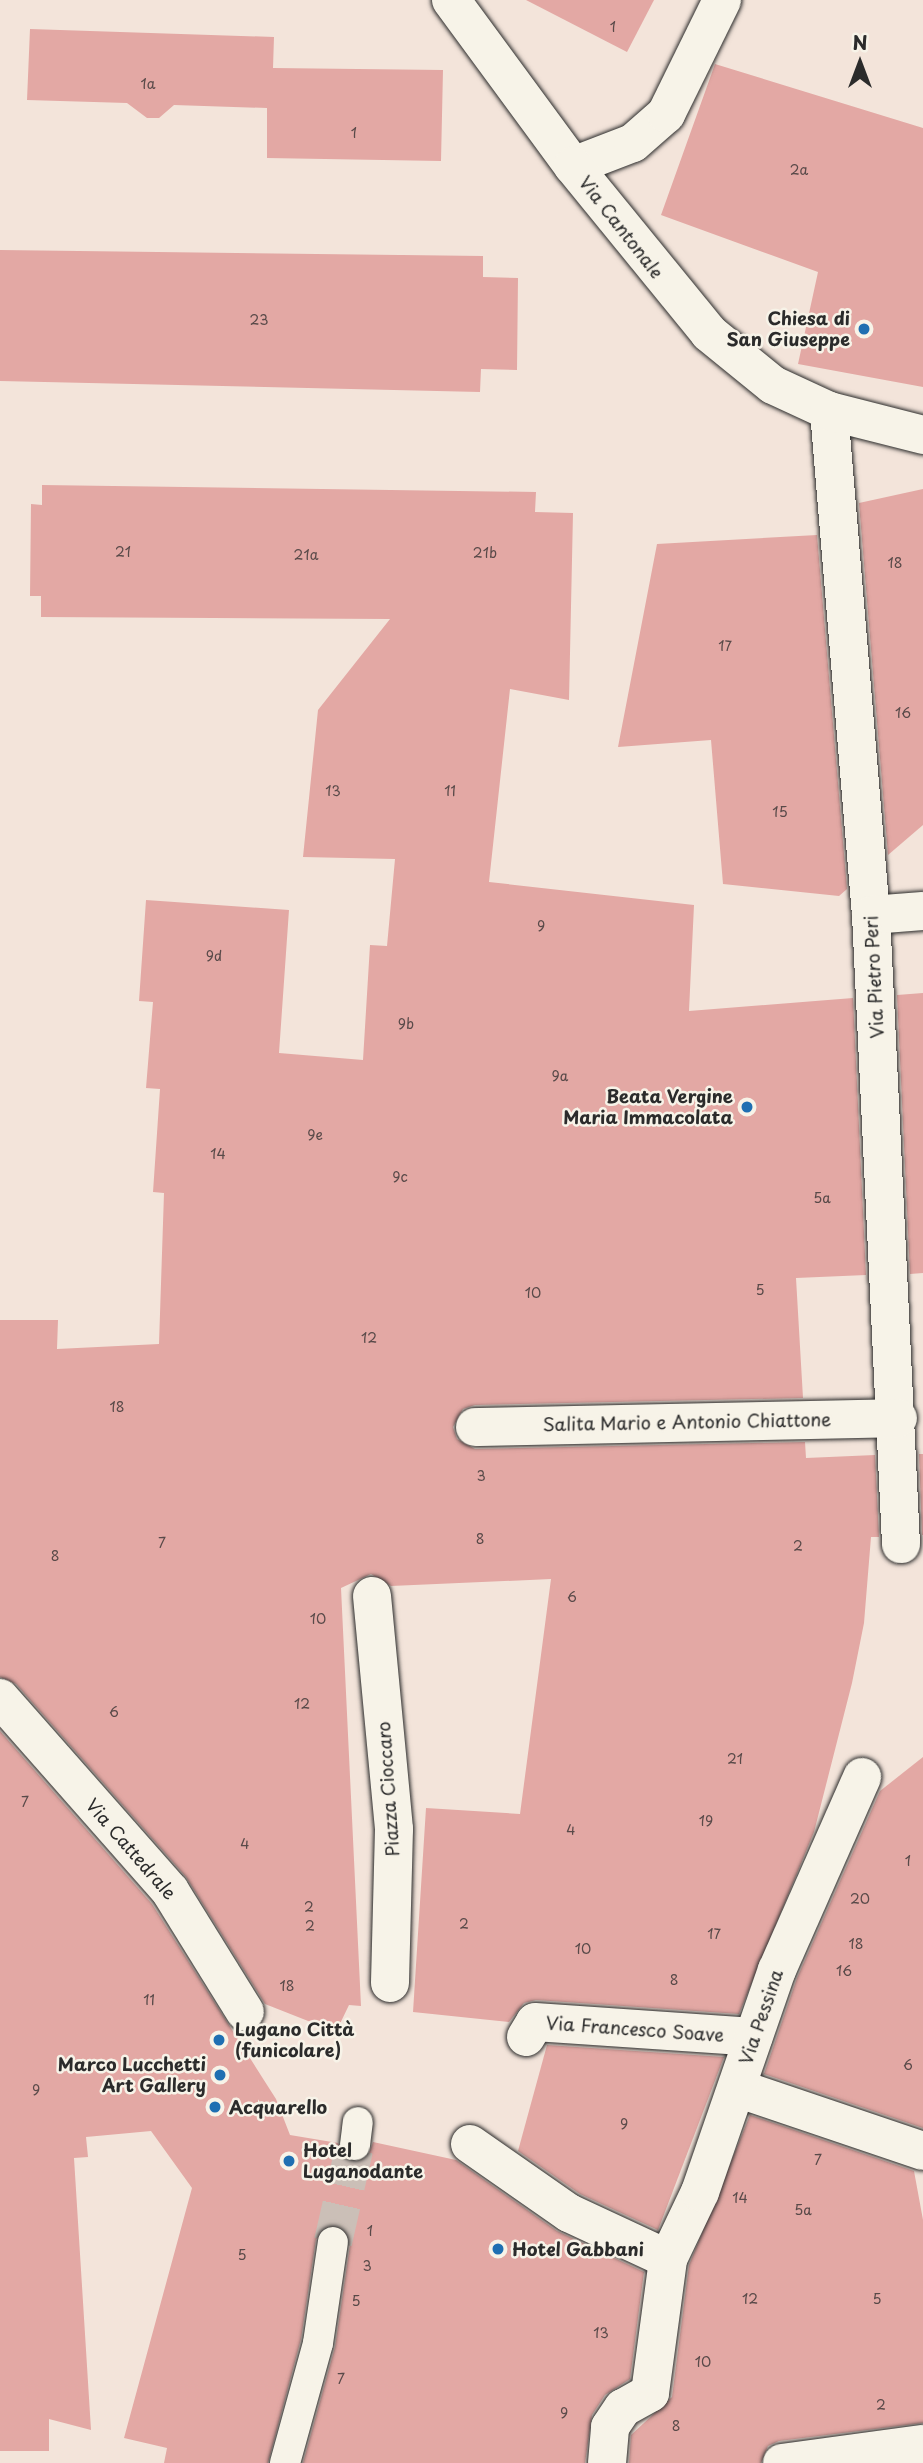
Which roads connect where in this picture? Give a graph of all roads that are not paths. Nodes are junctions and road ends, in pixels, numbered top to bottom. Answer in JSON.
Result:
{"nodes":[{"id":1,"x":452,"y":0,"type":"edge"},
{"id":2,"x":722,"y":0,"type":"edge"},
{"id":3,"x":573,"y":166,"type":"junction"},
{"id":4,"x":829,"y":411,"type":"junction"},
{"id":5,"x":923,"y":435,"type":"edge"},
{"id":6,"x":923,"y":911,"type":"edge"},
{"id":7,"x":871,"y":915,"type":"junction"},
{"id":8,"x":898,"y":1418,"type":"junction"},
{"id":9,"x":475,"y":1427,"type":"dead end"},
{"id":10,"x":901,"y":1544,"type":"dead end"},
{"id":11,"x":372,"y":1597,"type":"dead end"},
{"id":12,"x":0,"y":1698,"type":"edge"},
{"id":13,"x":862,"y":1777,"type":"dead end"},
{"id":14,"x":390,"y":1983,"type":"dead end"},
{"id":15,"x":246,"y":2012,"type":"dead end"},
{"id":16,"x":526,"y":2037,"type":"dead end"},
{"id":17,"x":753,"y":2037,"type":"junction"},
{"id":18,"x":737,"y":2088,"type":"junction"},
{"id":19,"x":470,"y":2144,"type":"dead end"},
{"id":20,"x":923,"y":2151,"type":"edge"},
{"id":21,"x":333,"y":2242,"type":"tunnel mouth"},
{"id":22,"x":668,"y":2259,"type":"junction"},
{"id":23,"x":923,"y":2444,"type":"edge"},
{"id":24,"x":285,"y":2463,"type":"edge"},
{"id":25,"x":607,"y":2463,"type":"edge"},
{"id":26,"x":782,"y":2463,"type":"edge"}],
"edges":[{"from":1,"to":3,"type":"street","name":"Via Cantonale"},
{"from":2,"to":3,"type":"street"},
{"from":3,"to":4,"type":"street","name":"Via Cantonale"},
{"from":4,"to":5,"type":"street","name":"Via Cantonale"},
{"from":4,"to":7,"type":"street","name":"Via Pietro Peri"},
{"from":6,"to":7,"type":"street"},
{"from":7,"to":8,"type":"street","name":"Via Pietro Peri"},
{"from":8,"to":9,"type":"street","name":"Salita Mario e Antonio Chiattone"},
{"from":8,"to":10,"type":"street","name":"Via Pietro Peri"},
{"from":11,"to":14,"type":"street","name":"Piazza Cioccaro"},
{"from":12,"to":15,"type":"street","name":"Via Cattedrale"},
{"from":13,"to":17,"type":"street","name":"Via Pessina"},
{"from":16,"to":17,"type":"street","name":"Via Francesco Soave"},
{"from":17,"to":18,"type":"street","name":"Via Pessina"},
{"from":18,"to":20,"type":"street"},
{"from":18,"to":22,"type":"street","name":"Via Pessina"},
{"from":19,"to":22,"type":"street"},
{"from":21,"to":24,"type":"lane"},
{"from":22,"to":25,"type":"street","name":"Via Pessina"},
{"from":23,"to":26,"type":"street"}]}
